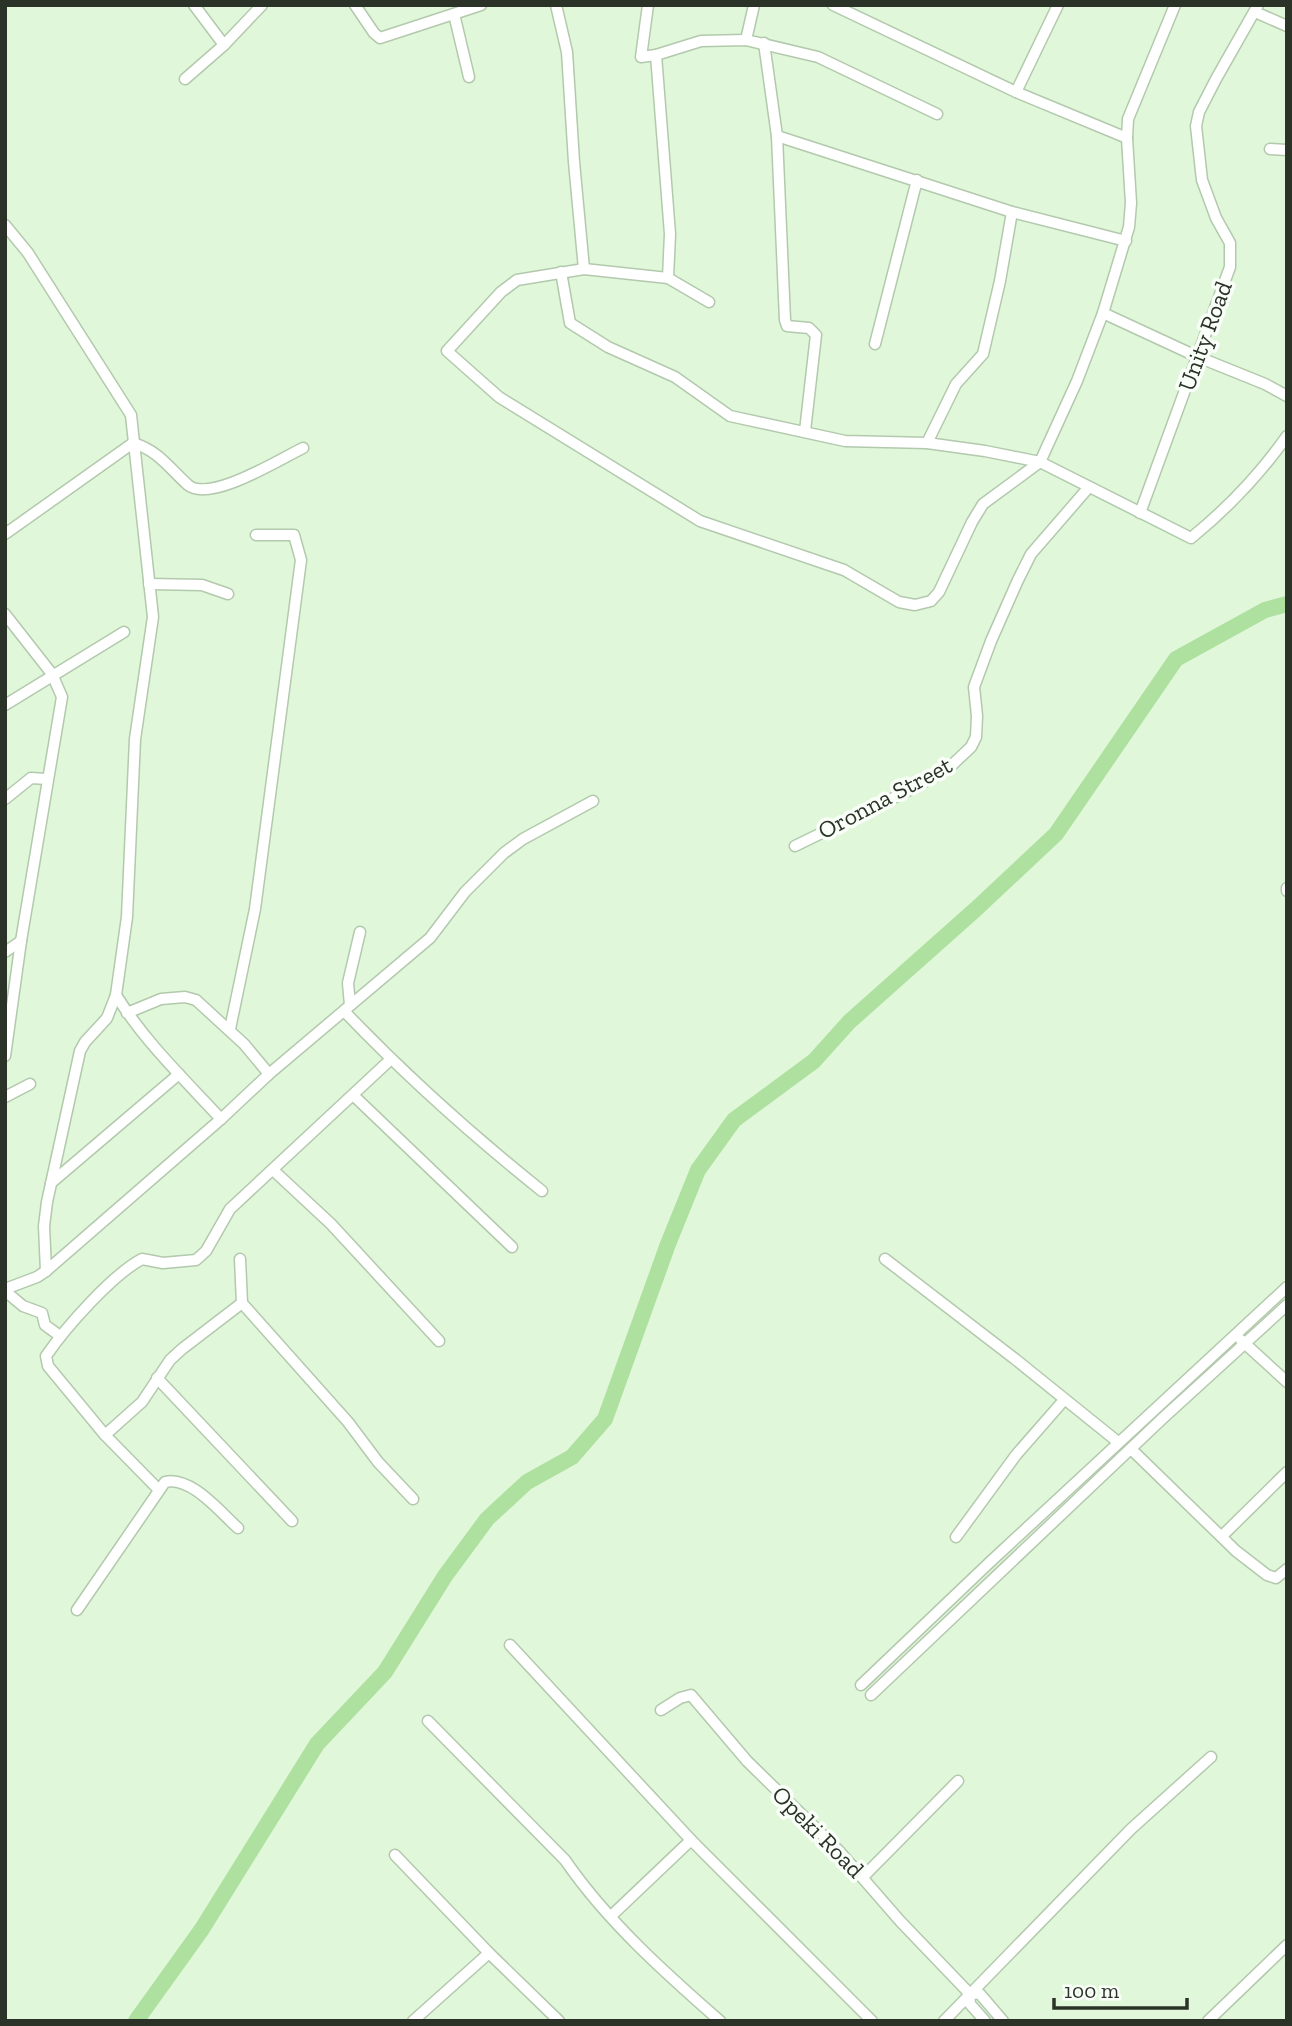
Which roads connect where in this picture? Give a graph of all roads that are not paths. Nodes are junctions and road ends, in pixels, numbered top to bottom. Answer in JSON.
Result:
{"nodes":[{"id":1,"x":194,"y":5,"type":"edge"},
{"id":2,"x":262,"y":5,"type":"edge"},
{"id":3,"x":355,"y":5,"type":"edge"},
{"id":4,"x":481,"y":5,"type":"edge"},
{"id":5,"x":556,"y":5,"type":"edge"},
{"id":6,"x":648,"y":5,"type":"edge"},
{"id":7,"x":754,"y":5,"type":"edge"},
{"id":8,"x":832,"y":5,"type":"edge"},
{"id":9,"x":1058,"y":5,"type":"edge"},
{"id":10,"x":1175,"y":5,"type":"edge"},
{"id":11,"x":851,"y":9,"type":"edge"},
{"id":12,"x":1257,"y":9,"type":"edge"},
{"id":13,"x":454,"y":14,"type":"junction"},
{"id":14,"x":1287,"y":26,"type":"edge"},
{"id":15,"x":746,"y":40,"type":"junction"},
{"id":16,"x":765,"y":43,"type":"junction"},
{"id":17,"x":224,"y":45,"type":"junction"},
{"id":18,"x":656,"y":55,"type":"junction"},
{"id":19,"x":469,"y":77,"type":"dead end"},
{"id":20,"x":186,"y":79,"type":"dead end"},
{"id":21,"x":1016,"y":92,"type":"junction"},
{"id":22,"x":937,"y":114,"type":"dead end"},
{"id":23,"x":777,"y":136,"type":"junction"},
{"id":24,"x":1127,"y":138,"type":"junction"},
{"id":25,"x":1270,"y":149,"type":"dead end"},
{"id":26,"x":1287,"y":150,"type":"edge"},
{"id":27,"x":917,"y":180,"type":"junction"},
{"id":28,"x":1012,"y":212,"type":"junction"},
{"id":29,"x":5,"y":225,"type":"edge"},
{"id":30,"x":1126,"y":241,"type":"junction"},
{"id":31,"x":584,"y":270,"type":"junction"},
{"id":32,"x":561,"y":272,"type":"junction"},
{"id":33,"x":668,"y":278,"type":"junction"},
{"id":34,"x":709,"y":302,"type":"dead end"},
{"id":35,"x":1103,"y":313,"type":"junction"},
{"id":36,"x":875,"y":344,"type":"dead end"},
{"id":37,"x":1198,"y":357,"type":"junction"},
{"id":38,"x":1287,"y":396,"type":"edge"},
{"id":39,"x":805,"y":431,"type":"junction"},
{"id":40,"x":1287,"y":436,"type":"edge"},
{"id":41,"x":133,"y":443,"type":"junction"},
{"id":42,"x":927,"y":443,"type":"junction"},
{"id":43,"x":303,"y":448,"type":"dead end"},
{"id":44,"x":1040,"y":462,"type":"junction"},
{"id":45,"x":1089,"y":487,"type":"junction"},
{"id":46,"x":1140,"y":513,"type":"junction"},
{"id":47,"x":5,"y":534,"type":"edge"},
{"id":48,"x":256,"y":535,"type":"dead end"},
{"id":49,"x":149,"y":584,"type":"junction"},
{"id":50,"x":228,"y":594,"type":"dead end"},
{"id":51,"x":5,"y":614,"type":"edge"},
{"id":52,"x":124,"y":632,"type":"dead end"},
{"id":53,"x":52,"y":674,"type":"junction"},
{"id":54,"x":5,"y":705,"type":"edge"},
{"id":55,"x":47,"y":779,"type":"junction"},
{"id":56,"x":5,"y":799,"type":"edge"},
{"id":57,"x":593,"y":801,"type":"dead end"},
{"id":58,"x":795,"y":846,"type":"dead end"},
{"id":59,"x":360,"y":932,"type":"dead end"},
{"id":60,"x":21,"y":941,"type":"junction"},
{"id":61,"x":5,"y":952,"type":"edge"},
{"id":62,"x":116,"y":995,"type":"junction"},
{"id":63,"x":347,"y":1008,"type":"junction"},
{"id":64,"x":127,"y":1013,"type":"junction"},
{"id":65,"x":230,"y":1029,"type":"junction"},
{"id":66,"x":5,"y":1056,"type":"edge"},
{"id":67,"x":390,"y":1060,"type":"junction"},
{"id":68,"x":179,"y":1074,"type":"junction"},
{"id":69,"x":269,"y":1074,"type":"junction"},
{"id":70,"x":30,"y":1084,"type":"dead end"},
{"id":71,"x":352,"y":1095,"type":"junction"},
{"id":72,"x":5,"y":1097,"type":"edge"},
{"id":73,"x":221,"y":1119,"type":"junction"},
{"id":74,"x":273,"y":1170,"type":"junction"},
{"id":75,"x":51,"y":1184,"type":"junction"},
{"id":76,"x":542,"y":1191,"type":"dead end"},
{"id":77,"x":512,"y":1247,"type":"dead end"},
{"id":78,"x":240,"y":1259,"type":"dead end"},
{"id":79,"x":885,"y":1259,"type":"dead end"},
{"id":80,"x":46,"y":1271,"type":"junction"},
{"id":81,"x":1287,"y":1287,"type":"edge"},
{"id":82,"x":5,"y":1290,"type":"edge"},
{"id":83,"x":242,"y":1303,"type":"junction"},
{"id":84,"x":1287,"y":1305,"type":"edge"},
{"id":85,"x":1233,"y":1335,"type":"junction"},
{"id":86,"x":60,"y":1336,"type":"junction"},
{"id":87,"x":439,"y":1341,"type":"dead end"},
{"id":88,"x":1245,"y":1343,"type":"junction"},
{"id":89,"x":157,"y":1378,"type":"junction"},
{"id":90,"x":1287,"y":1382,"type":"edge"},
{"id":91,"x":1064,"y":1400,"type":"junction"},
{"id":92,"x":105,"y":1435,"type":"junction"},
{"id":93,"x":1118,"y":1442,"type":"junction"},
{"id":94,"x":1131,"y":1449,"type":"junction"},
{"id":95,"x":1287,"y":1472,"type":"edge"},
{"id":96,"x":158,"y":1489,"type":"junction"},
{"id":97,"x":413,"y":1499,"type":"dead end"},
{"id":98,"x":292,"y":1521,"type":"dead end"},
{"id":99,"x":239,"y":1528,"type":"dead end"},
{"id":100,"x":1222,"y":1536,"type":"junction"},
{"id":101,"x":956,"y":1537,"type":"dead end"},
{"id":102,"x":1287,"y":1569,"type":"edge"},
{"id":103,"x":77,"y":1610,"type":"dead end"},
{"id":104,"x":510,"y":1645,"type":"dead end"},
{"id":105,"x":862,"y":1685,"type":"dead end"},
{"id":106,"x":871,"y":1695,"type":"dead end"},
{"id":107,"x":661,"y":1710,"type":"dead end"},
{"id":108,"x":428,"y":1720,"type":"dead end"},
{"id":109,"x":1211,"y":1757,"type":"dead end"},
{"id":110,"x":958,"y":1781,"type":"dead end"},
{"id":111,"x":691,"y":1840,"type":"junction"},
{"id":112,"x":395,"y":1855,"type":"dead end"},
{"id":113,"x":863,"y":1877,"type":"junction"},
{"id":114,"x":611,"y":1916,"type":"junction"},
{"id":115,"x":1287,"y":1945,"type":"edge"},
{"id":116,"x":489,"y":1953,"type":"junction"},
{"id":117,"x":969,"y":1993,"type":"junction"},
{"id":118,"x":413,"y":2021,"type":"edge"},
{"id":119,"x":559,"y":2021,"type":"edge"},
{"id":120,"x":720,"y":2021,"type":"edge"},
{"id":121,"x":872,"y":2021,"type":"edge"},
{"id":122,"x":944,"y":2021,"type":"edge"},
{"id":123,"x":985,"y":2021,"type":"edge"},
{"id":124,"x":1003,"y":2021,"type":"edge"},
{"id":125,"x":1208,"y":2021,"type":"edge"}],
"edges":[{"from":1,"to":17,"type":"street"},
{"from":2,"to":17,"type":"street"},
{"from":3,"to":13,"type":"street"},
{"from":4,"to":13,"type":"street"},
{"from":5,"to":31,"type":"street"},
{"from":6,"to":18,"type":"street"},
{"from":7,"to":15,"type":"street"},
{"from":8,"to":11,"type":"street"},
{"from":9,"to":21,"type":"street"},
{"from":10,"to":24,"type":"street"},
{"from":11,"to":21,"type":"street"},
{"from":12,"to":14,"type":"street"},
{"from":12,"to":37,"type":"street","name":"Unity Road"},
{"from":13,"to":19,"type":"street"},
{"from":15,"to":16,"type":"street"},
{"from":15,"to":18,"type":"street"},
{"from":16,"to":22,"type":"street"},
{"from":16,"to":23,"type":"street"},
{"from":17,"to":20,"type":"street"},
{"from":18,"to":33,"type":"street"},
{"from":21,"to":24,"type":"street"},
{"from":23,"to":27,"type":"street"},
{"from":23,"to":39,"type":"street"},
{"from":24,"to":30,"type":"street"},
{"from":25,"to":26,"type":"street"},
{"from":27,"to":28,"type":"street"},
{"from":27,"to":36,"type":"street"},
{"from":28,"to":30,"type":"street"},
{"from":28,"to":42,"type":"street"},
{"from":29,"to":41,"type":"street"},
{"from":30,"to":35,"type":"street"},
{"from":31,"to":32,"type":"street"},
{"from":31,"to":33,"type":"street"},
{"from":32,"to":39,"type":"street"},
{"from":32,"to":44,"type":"street"},
{"from":33,"to":34,"type":"street"},
{"from":35,"to":37,"type":"street"},
{"from":35,"to":44,"type":"street"},
{"from":37,"to":38,"type":"street"},
{"from":37,"to":46,"type":"street","name":"Unity Road"},
{"from":39,"to":42,"type":"street"},
{"from":40,"to":46,"type":"street"},
{"from":41,"to":43,"type":"street"},
{"from":41,"to":47,"type":"street"},
{"from":41,"to":49,"type":"street"},
{"from":42,"to":44,"type":"street"},
{"from":44,"to":45,"type":"street"},
{"from":45,"to":46,"type":"street"},
{"from":45,"to":58,"type":"street","name":"Oronna Street"},
{"from":48,"to":65,"type":"street"},
{"from":49,"to":50,"type":"street"},
{"from":49,"to":62,"type":"street"},
{"from":51,"to":53,"type":"street"},
{"from":52,"to":53,"type":"street"},
{"from":53,"to":54,"type":"street"},
{"from":53,"to":55,"type":"street"},
{"from":55,"to":56,"type":"street"},
{"from":55,"to":60,"type":"street"},
{"from":57,"to":63,"type":"street"},
{"from":59,"to":63,"type":"street"},
{"from":60,"to":61,"type":"street"},
{"from":60,"to":66,"type":"street"},
{"from":62,"to":64,"type":"street"},
{"from":62,"to":75,"type":"street"},
{"from":63,"to":67,"type":"street"},
{"from":63,"to":69,"type":"street"},
{"from":64,"to":65,"type":"street"},
{"from":64,"to":68,"type":"street"},
{"from":65,"to":69,"type":"street"},
{"from":67,"to":71,"type":"street"},
{"from":67,"to":76,"type":"street"},
{"from":68,"to":73,"type":"street"},
{"from":68,"to":75,"type":"street"},
{"from":69,"to":73,"type":"street"},
{"from":70,"to":72,"type":"street"},
{"from":71,"to":74,"type":"street"},
{"from":71,"to":77,"type":"street"},
{"from":73,"to":80,"type":"street"},
{"from":74,"to":86,"type":"street"},
{"from":74,"to":87,"type":"street"},
{"from":75,"to":80,"type":"street"},
{"from":78,"to":83,"type":"street"},
{"from":79,"to":91,"type":"street"},
{"from":80,"to":82,"type":"street"},
{"from":81,"to":85,"type":"street"},
{"from":82,"to":86,"type":"street"},
{"from":83,"to":89,"type":"street"},
{"from":83,"to":97,"type":"street"},
{"from":84,"to":88,"type":"street"},
{"from":85,"to":88,"type":"street"},
{"from":85,"to":93,"type":"street"},
{"from":86,"to":92,"type":"street"},
{"from":88,"to":90,"type":"street"},
{"from":88,"to":94,"type":"street"},
{"from":89,"to":92,"type":"street"},
{"from":89,"to":98,"type":"street"},
{"from":91,"to":93,"type":"street"},
{"from":91,"to":101,"type":"street"},
{"from":92,"to":96,"type":"street"},
{"from":93,"to":105,"type":"street"},
{"from":94,"to":100,"type":"street"},
{"from":94,"to":106,"type":"street"},
{"from":95,"to":100,"type":"street"},
{"from":96,"to":99,"type":"street"},
{"from":96,"to":103,"type":"street"},
{"from":100,"to":102,"type":"street"},
{"from":104,"to":111,"type":"street"},
{"from":107,"to":113,"type":"street","name":"Opeki Road"},
{"from":108,"to":114,"type":"street"},
{"from":109,"to":117,"type":"street"},
{"from":110,"to":113,"type":"street"},
{"from":111,"to":114,"type":"street"},
{"from":111,"to":121,"type":"street"},
{"from":112,"to":116,"type":"street"},
{"from":113,"to":117,"type":"street","name":"Opeki Road"},
{"from":114,"to":120,"type":"street"},
{"from":115,"to":125,"type":"street"},
{"from":116,"to":118,"type":"street"},
{"from":116,"to":119,"type":"street"},
{"from":117,"to":122,"type":"street"},
{"from":117,"to":123,"type":"street","name":"Opeki Road"},
{"from":117,"to":124,"type":"street","name":"Opeki Road"}]}
